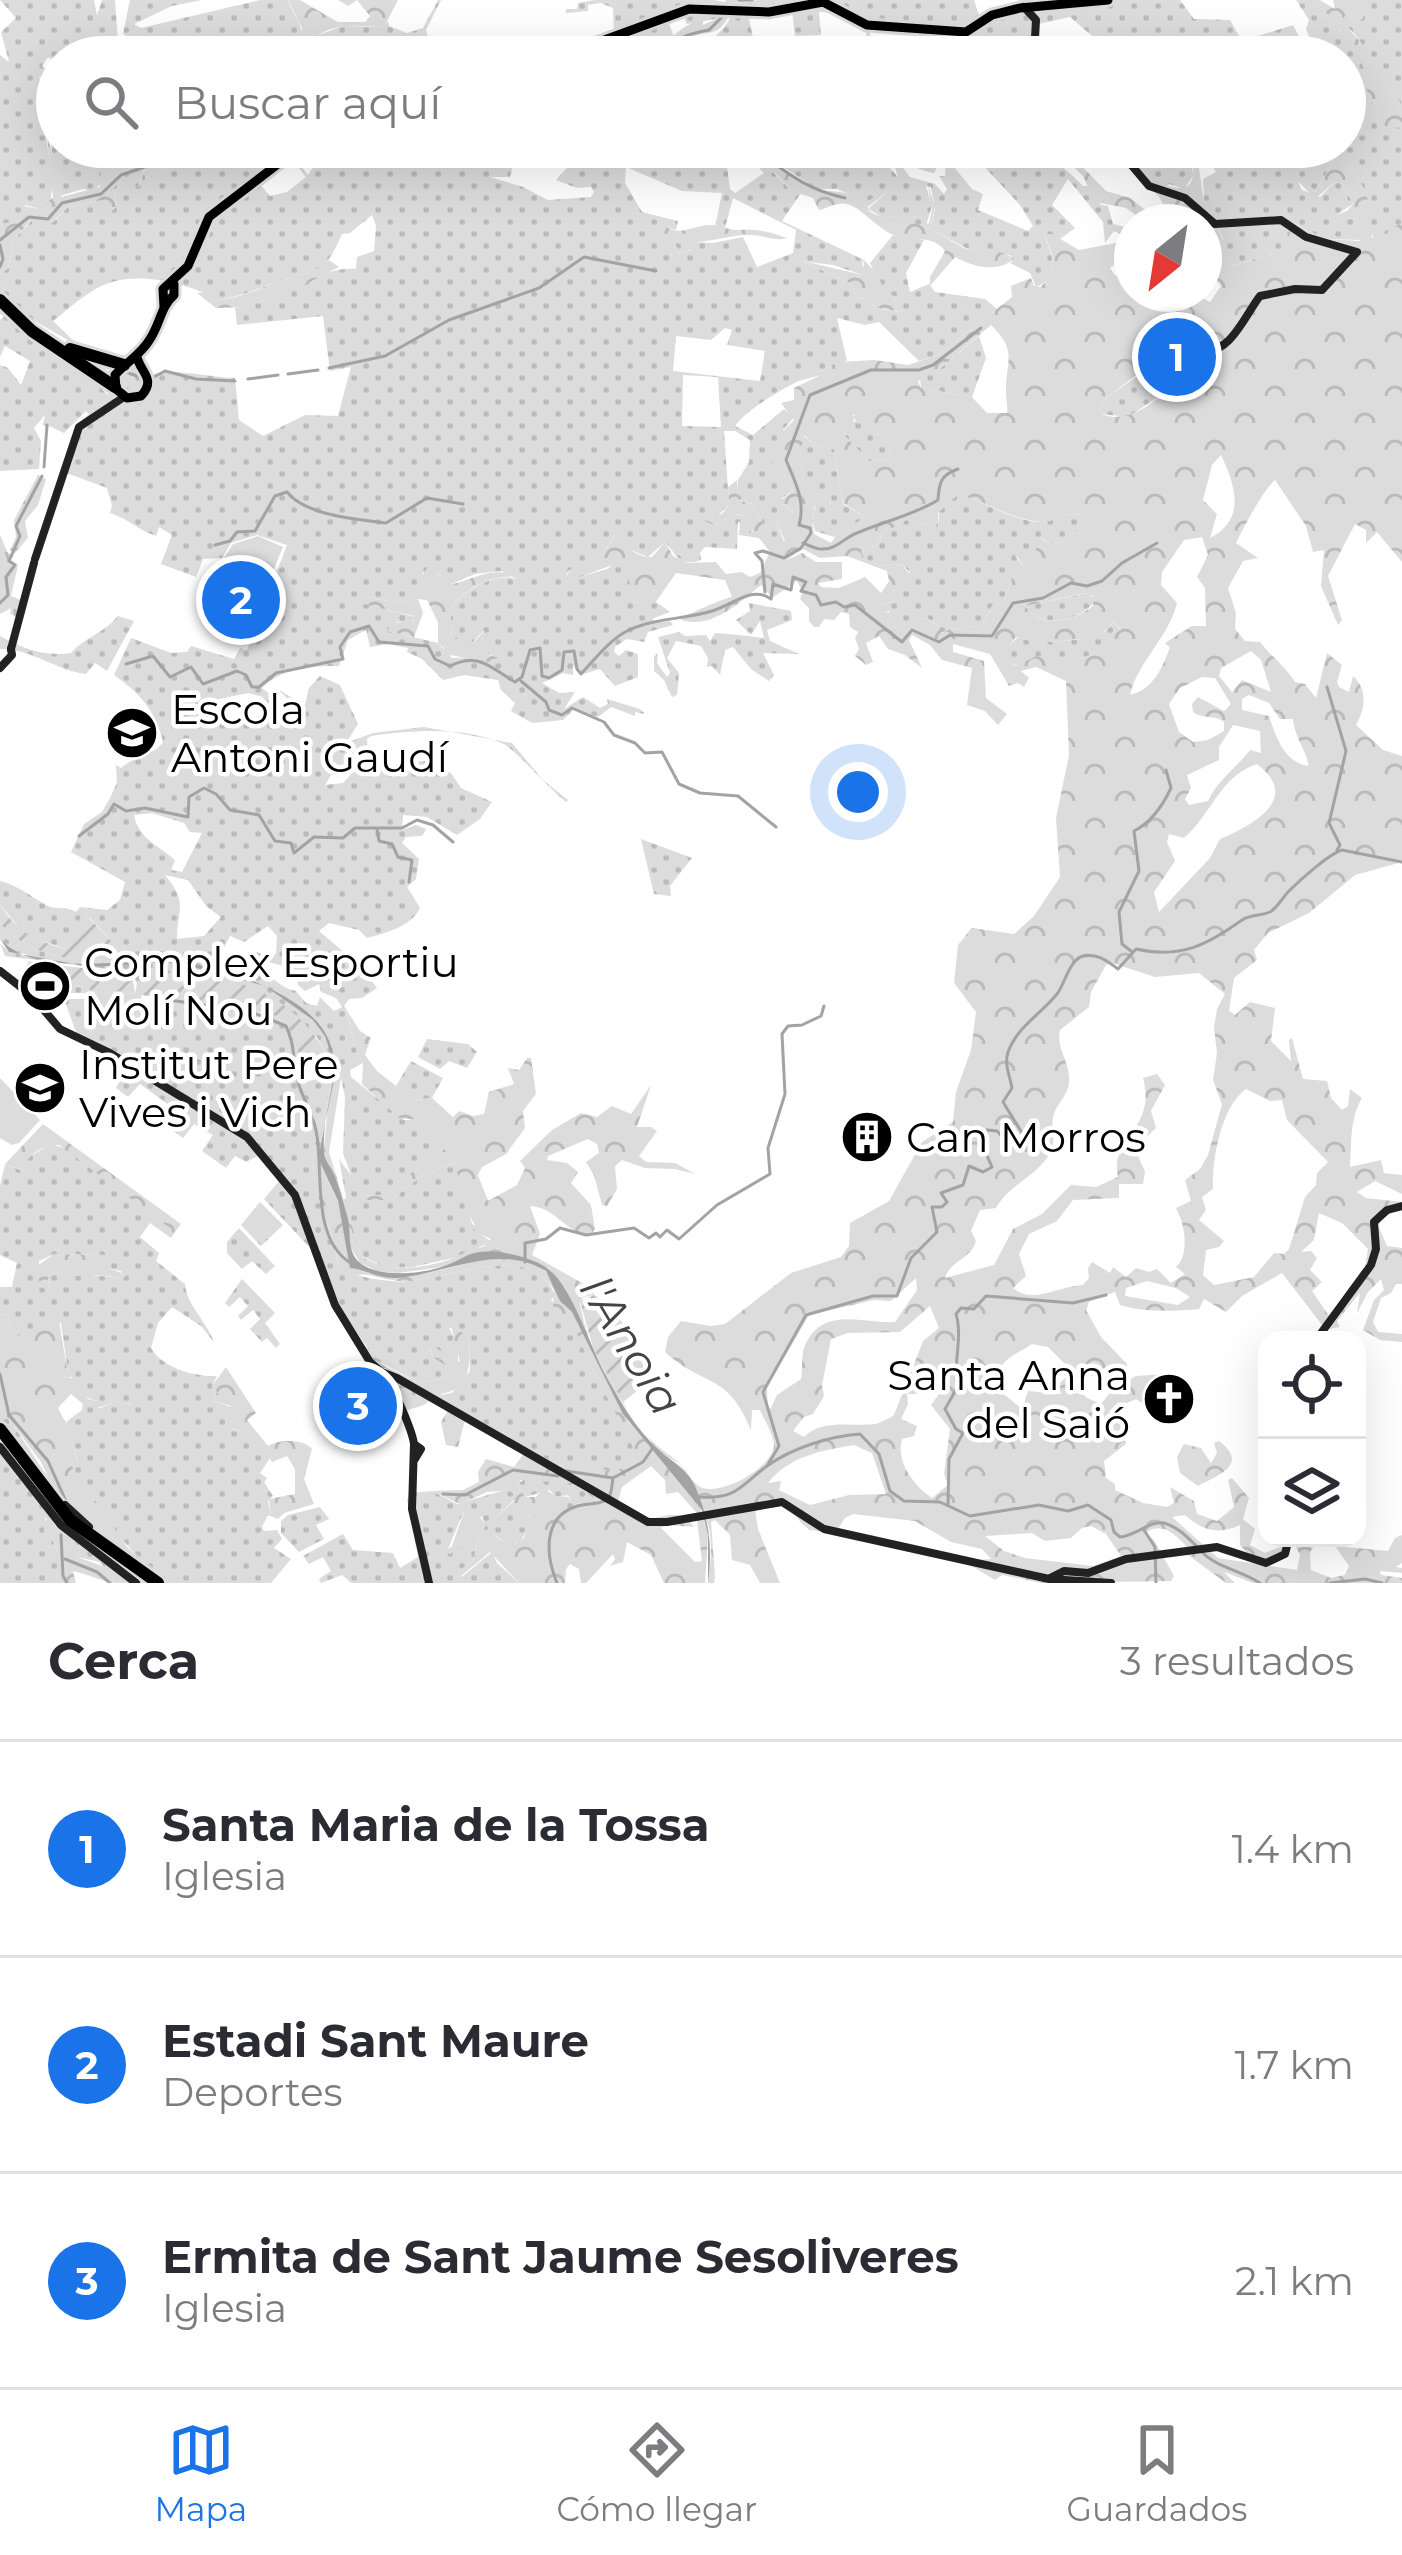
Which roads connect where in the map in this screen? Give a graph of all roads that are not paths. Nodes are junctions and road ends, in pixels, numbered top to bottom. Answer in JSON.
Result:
{"nodes":[{"id":1,"x":1108,"y":0,"type":"edge"},
{"id":2,"x":1023,"y":9,"type":"junction"},
{"id":3,"x":614,"y":36,"type":"edge"},
{"id":4,"x":1038,"y":36,"type":"edge"},
{"id":5,"x":273,"y":168,"type":"edge"},
{"id":6,"x":1133,"y":168,"type":"edge"},
{"id":7,"x":2,"y":303,"type":"edge"},
{"id":8,"x":1161,"y":362,"type":"dead end"},
{"id":9,"x":133,"y":363,"type":"junction"},
{"id":10,"x":118,"y":394,"type":"junction"},
{"id":11,"x":6,"y":655,"type":"edge"},
{"id":12,"x":0,"y":971,"type":"edge"},
{"id":13,"x":1402,"y":1206,"type":"edge"},
{"id":14,"x":1323,"y":1331,"type":"edge"},
{"id":15,"x":392,"y":1384,"type":"junction"},
{"id":16,"x":0,"y":1429,"type":"edge"},
{"id":17,"x":0,"y":1447,"type":"edge"},
{"id":18,"x":59,"y":1509,"type":"junction"},
{"id":19,"x":1287,"y":1547,"type":"edge"},
{"id":20,"x":145,"y":1568,"type":"junction"},
{"id":21,"x":1049,"y":1580,"type":"junction"},
{"id":22,"x":147,"y":1583,"type":"edge"},
{"id":23,"x":169,"y":1583,"type":"edge"},
{"id":24,"x":429,"y":1583,"type":"edge"},
{"id":25,"x":1111,"y":1583,"type":"edge"}],
"edges":[{"from":1,"to":2,"type":"main road"},
{"from":2,"to":3,"type":"main road"},
{"from":2,"to":4,"type":"street"},
{"from":5,"to":9,"type":"main road"},
{"from":6,"to":8,"type":"street"},
{"from":7,"to":9,"type":"highway"},
{"from":7,"to":10,"type":"highway"},
{"from":9,"to":10,"type":"main road"},
{"from":9,"to":10,"type":"main road"},
{"from":10,"to":11,"type":"street"},
{"from":12,"to":15,"type":"street"},
{"from":13,"to":14,"type":"street"},
{"from":15,"to":21,"type":"street"},
{"from":15,"to":24,"type":"street"},
{"from":16,"to":18,"type":"highway"},
{"from":16,"to":20,"type":"street"},
{"from":16,"to":22,"type":"highway"},
{"from":17,"to":22,"type":"street"},
{"from":18,"to":20,"type":"highway"},
{"from":18,"to":22,"type":"highway"},
{"from":19,"to":21,"type":"street"},
{"from":20,"to":23,"type":"street"},
{"from":21,"to":25,"type":"street"}]}
